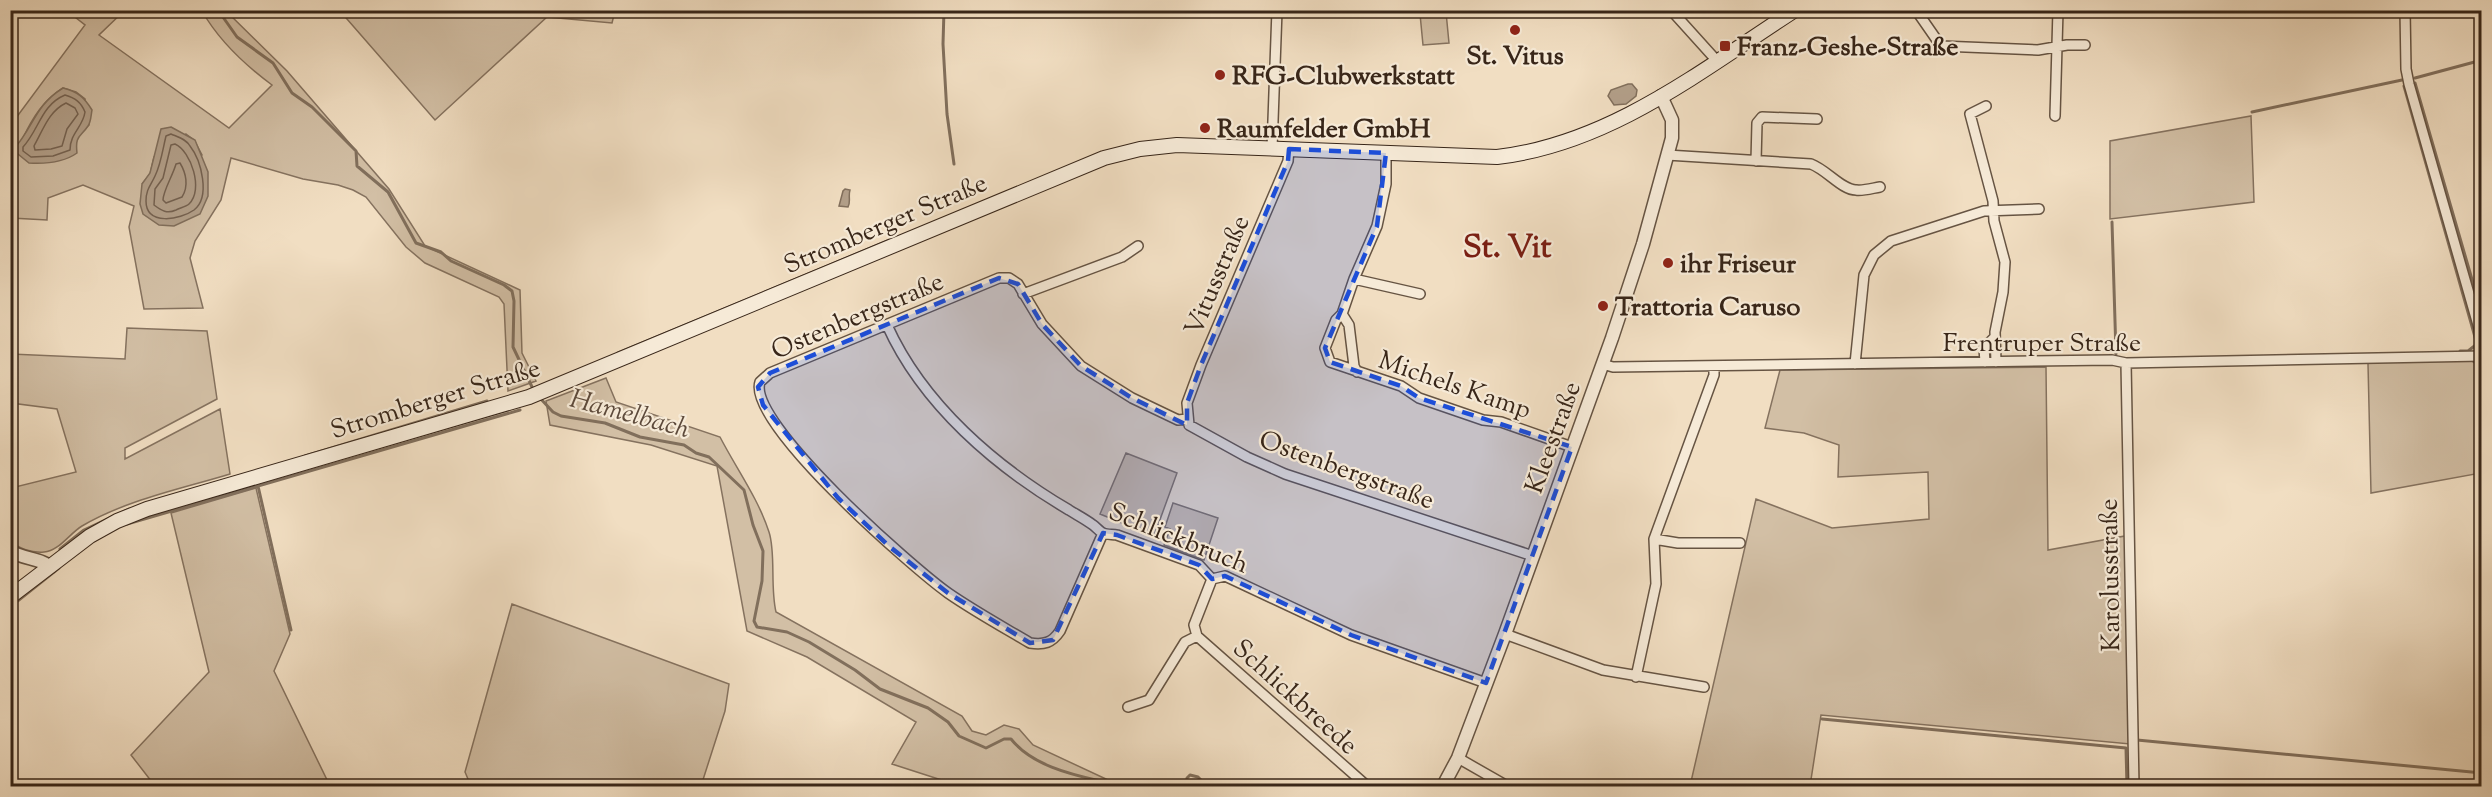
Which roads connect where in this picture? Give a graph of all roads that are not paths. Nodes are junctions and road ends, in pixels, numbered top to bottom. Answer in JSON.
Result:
{"nodes":[{"id":1,"x":1276,"y":10,"type":"edge"},
{"id":2,"x":1334,"y":10,"type":"edge"},
{"id":3,"x":1416,"y":10,"type":"edge"},
{"id":4,"x":1671,"y":10,"type":"edge"},
{"id":5,"x":1795,"y":10,"type":"edge"},
{"id":6,"x":1916,"y":10,"type":"edge"},
{"id":7,"x":2058,"y":10,"type":"edge"},
{"id":8,"x":2405,"y":10,"type":"edge"},
{"id":9,"x":2085,"y":45,"type":"dead end"},
{"id":10,"x":2058,"y":47,"type":"junction"},
{"id":11,"x":1717,"y":61,"type":"junction"},
{"id":12,"x":1661,"y":96,"type":"junction"},
{"id":13,"x":1986,"y":106,"type":"dead end"},
{"id":14,"x":2055,"y":116,"type":"dead end"},
{"id":15,"x":1817,"y":119,"type":"dead end"},
{"id":16,"x":1272,"y":148,"type":"junction"},
{"id":17,"x":1288,"y":149,"type":"junction"},
{"id":18,"x":1386,"y":153,"type":"junction"},
{"id":19,"x":1667,"y":155,"type":"junction"},
{"id":20,"x":1756,"y":161,"type":"junction"},
{"id":21,"x":1880,"y":187,"type":"dead end"},
{"id":22,"x":2039,"y":209,"type":"dead end"},
{"id":23,"x":1993,"y":210,"type":"junction"},
{"id":24,"x":1138,"y":246,"type":"dead end"},
{"id":25,"x":1354,"y":279,"type":"junction"},
{"id":26,"x":1023,"y":294,"type":"junction"},
{"id":27,"x":1419,"y":294,"type":"dead end"},
{"id":28,"x":1342,"y":314,"type":"junction"},
{"id":29,"x":887,"y":326,"type":"junction"},
{"id":30,"x":1995,"y":337,"type":"junction"},
{"id":31,"x":2481,"y":339,"type":"edge"},
{"id":32,"x":2481,"y":356,"type":"edge"},
{"id":33,"x":1985,"y":362,"type":"junction"},
{"id":34,"x":1996,"y":362,"type":"junction"},
{"id":35,"x":2126,"y":363,"type":"junction"},
{"id":36,"x":1602,"y":364,"type":"junction"},
{"id":37,"x":1855,"y":364,"type":"junction"},
{"id":38,"x":1714,"y":366,"type":"junction"},
{"id":39,"x":1357,"y":372,"type":"junction"},
{"id":40,"x":1187,"y":419,"type":"junction"},
{"id":41,"x":1572,"y":447,"type":"junction"},
{"id":42,"x":1103,"y":533,"type":"junction"},
{"id":43,"x":1654,"y":539,"type":"junction"},
{"id":44,"x":1740,"y":543,"type":"dead end"},
{"id":45,"x":10,"y":551,"type":"edge"},
{"id":46,"x":1533,"y":556,"type":"junction"},
{"id":47,"x":10,"y":566,"type":"edge"},
{"id":48,"x":50,"y":567,"type":"junction"},
{"id":49,"x":1212,"y":579,"type":"junction"},
{"id":50,"x":12,"y":596,"type":"edge"},
{"id":51,"x":1504,"y":634,"type":"junction"},
{"id":52,"x":1197,"y":636,"type":"junction"},
{"id":53,"x":1635,"y":677,"type":"junction"},
{"id":54,"x":1486,"y":683,"type":"junction"},
{"id":55,"x":1704,"y":687,"type":"dead end"},
{"id":56,"x":1128,"y":707,"type":"dead end"},
{"id":57,"x":1458,"y":758,"type":"junction"},
{"id":58,"x":1367,"y":786,"type":"edge"},
{"id":59,"x":1443,"y":786,"type":"edge"},
{"id":60,"x":1515,"y":786,"type":"edge"},
{"id":61,"x":2134,"y":786,"type":"edge"}],
"edges":[{"from":1,"to":16,"type":"street"},
{"from":2,"to":3,"type":"street"},
{"from":4,"to":11,"type":"street"},
{"from":5,"to":11,"type":"main road","name":"Stromberger Straße"},
{"from":6,"to":10,"type":"street"},
{"from":7,"to":10,"type":"street"},
{"from":8,"to":31,"type":"street"},
{"from":9,"to":10,"type":"street"},
{"from":10,"to":14,"type":"street"},
{"from":11,"to":12,"type":"main road","name":"Stromberger Straße"},
{"from":12,"to":18,"type":"main road","name":"Stromberger Straße"},
{"from":12,"to":19,"type":"street","name":"Kleestraße"},
{"from":13,"to":23,"type":"street"},
{"from":15,"to":20,"type":"street"},
{"from":16,"to":17,"type":"main road","name":"Stromberger Straße"},
{"from":16,"to":48,"type":"main road","name":"Stromberger Straße"},
{"from":17,"to":18,"type":"main road","name":"Stromberger Straße"},
{"from":17,"to":40,"type":"street","name":"Vitusstraße"},
{"from":18,"to":25,"type":"street","name":"Michels Kamp"},
{"from":19,"to":20,"type":"street"},
{"from":19,"to":36,"type":"street","name":"Kleestraße"},
{"from":20,"to":21,"type":"street"},
{"from":22,"to":23,"type":"street"},
{"from":23,"to":30,"type":"street"},
{"from":23,"to":37,"type":"street"},
{"from":24,"to":26,"type":"street"},
{"from":25,"to":27,"type":"street"},
{"from":25,"to":28,"type":"street","name":"Michels Kamp"},
{"from":26,"to":29,"type":"street","name":"Ostenbergstraße"},
{"from":26,"to":40,"type":"street","name":"Ostenbergstraße"},
{"from":28,"to":39,"type":"street","name":"Michels Kamp"},
{"from":28,"to":39,"type":"street","name":"Michels Kamp"},
{"from":29,"to":42,"type":"street","name":"Schlickbruch"},
{"from":29,"to":42,"type":"street","name":"Ostenbergstraße"},
{"from":30,"to":33,"type":"street"},
{"from":30,"to":34,"type":"street"},
{"from":32,"to":35,"type":"street","name":"Frentruper Straße"},
{"from":33,"to":34,"type":"street","name":"Frentruper Straße"},
{"from":33,"to":37,"type":"street","name":"Frentruper Straße"},
{"from":34,"to":35,"type":"street","name":"Frentruper Straße"},
{"from":35,"to":61,"type":"street","name":"Karolusstraße"},
{"from":36,"to":38,"type":"street","name":"Frentruper Straße"},
{"from":36,"to":41,"type":"street","name":"Kleestraße"},
{"from":37,"to":38,"type":"street","name":"Frentruper Straße"},
{"from":38,"to":43,"type":"street"},
{"from":39,"to":41,"type":"street","name":"Michels Kamp"},
{"from":40,"to":46,"type":"street","name":"Ostenbergstraße"},
{"from":41,"to":46,"type":"street","name":"Kleestraße"},
{"from":42,"to":49,"type":"street","name":"Schlickbruch"},
{"from":43,"to":44,"type":"street"},
{"from":43,"to":53,"type":"street"},
{"from":45,"to":48,"type":"street"},
{"from":46,"to":51,"type":"street","name":"Kleestraße"},
{"from":47,"to":50,"type":"street"},
{"from":48,"to":50,"type":"main road","name":"Stromberger Straße"},
{"from":49,"to":52,"type":"street","name":"Schlickbreede"},
{"from":49,"to":54,"type":"street","name":"Schlickbruch"},
{"from":51,"to":53,"type":"street"},
{"from":51,"to":54,"type":"street","name":"Kleestraße"},
{"from":52,"to":56,"type":"street","name":"Schlickbreede"},
{"from":52,"to":58,"type":"street","name":"Schlickbreede"},
{"from":53,"to":55,"type":"street"},
{"from":54,"to":57,"type":"street","name":"Kleestraße"},
{"from":57,"to":59,"type":"street","name":"Kleestraße"},
{"from":57,"to":60,"type":"street"}]}
